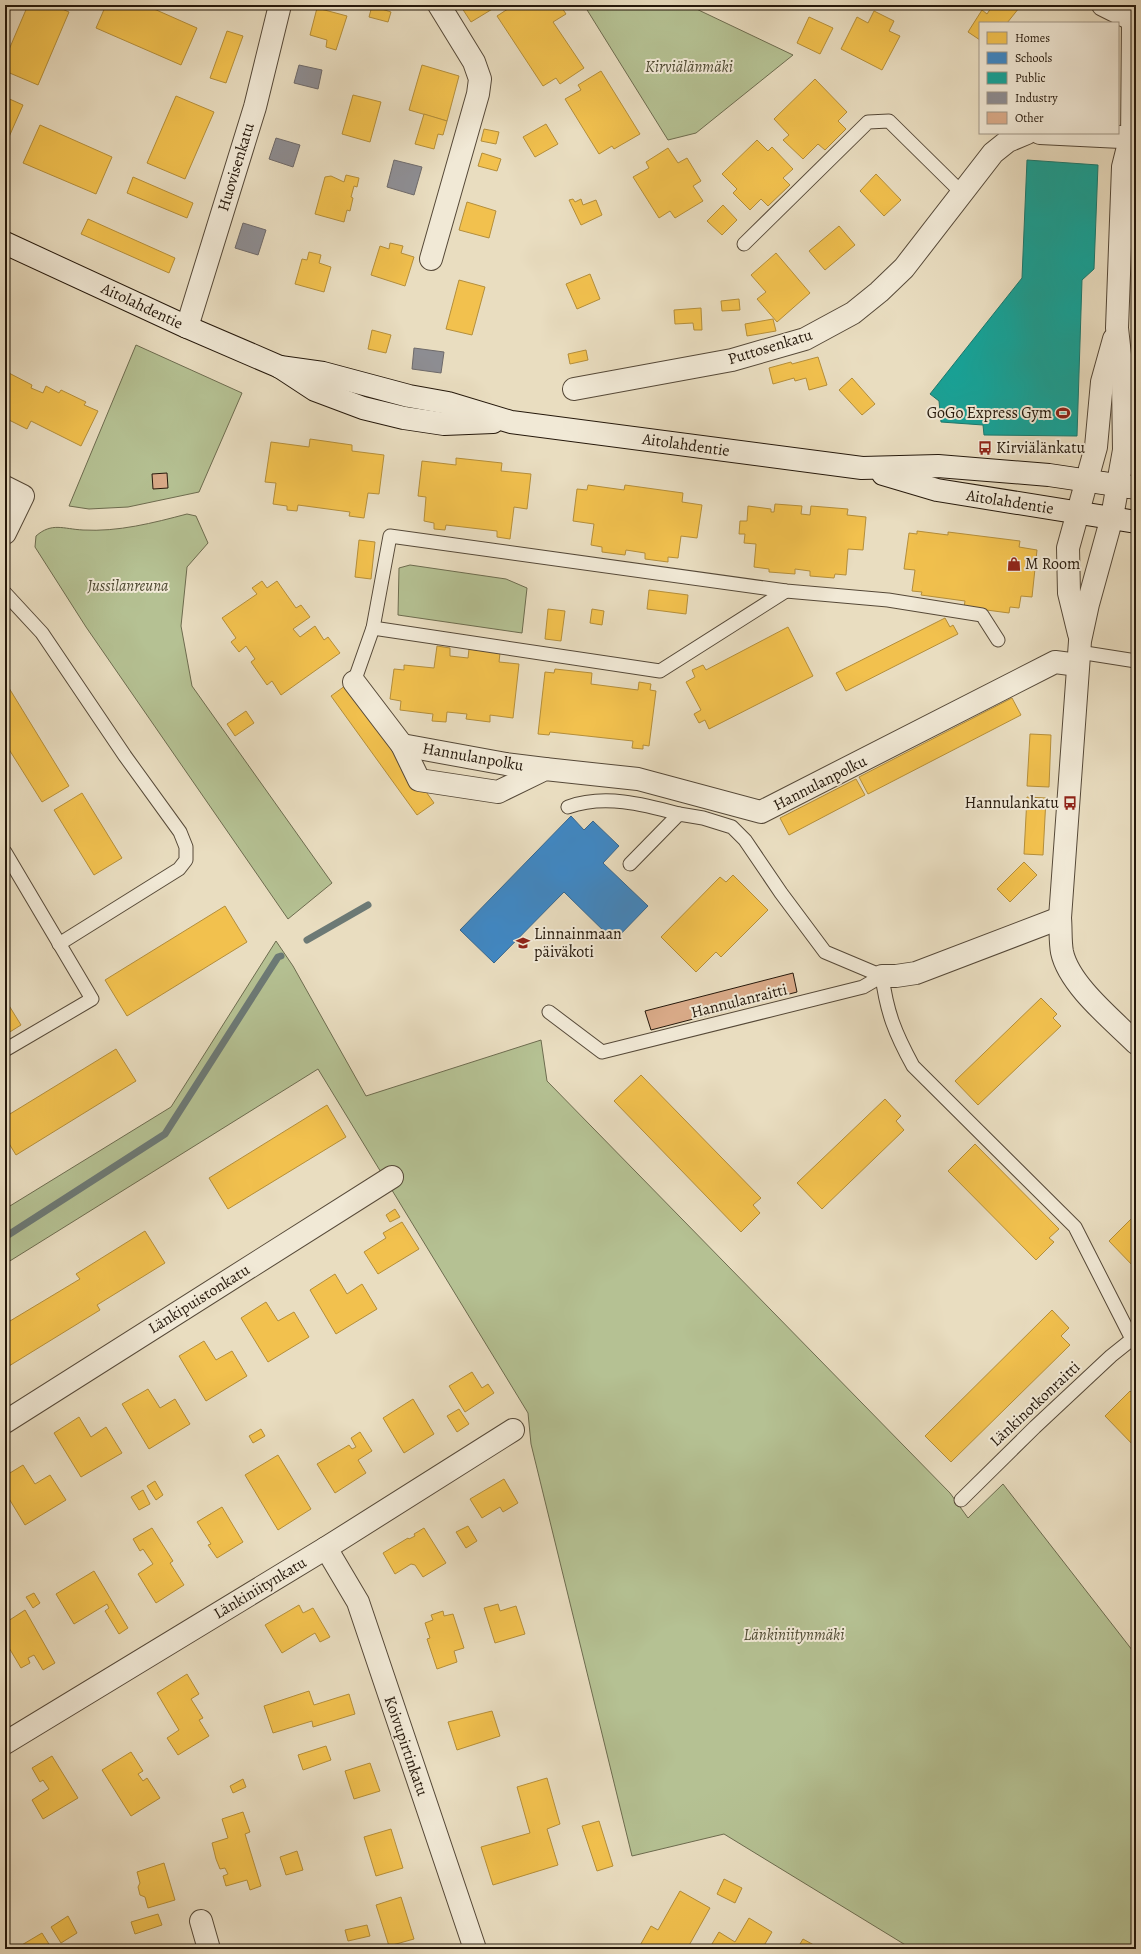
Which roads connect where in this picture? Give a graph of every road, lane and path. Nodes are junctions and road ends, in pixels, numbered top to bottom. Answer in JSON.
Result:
{"nodes":[{"id":1,"x":280,"y":5,"type":"edge"},
{"id":2,"x":439,"y":5,"type":"edge"},
{"id":3,"x":1103,"y":5,"type":"edge"},
{"id":4,"x":1134,"y":18,"type":"edge"},
{"id":5,"x":1026,"y":134,"type":"edge"},
{"id":6,"x":1060,"y":134,"type":"edge"},
{"id":7,"x":1134,"y":143,"type":"edge"},
{"id":8,"x":962,"y":193,"type":"junction"},
{"id":9,"x":5,"y":243,"type":"edge"},
{"id":10,"x":744,"y":244,"type":"dead end"},
{"id":11,"x":431,"y":259,"type":"dead end"},
{"id":12,"x":187,"y":328,"type":"junction"},
{"id":13,"x":1116,"y":328,"type":"junction"},
{"id":14,"x":574,"y":389,"type":"dead end"},
{"id":15,"x":862,"y":468,"type":"junction"},
{"id":16,"x":1088,"y":480,"type":"junction"},
{"id":17,"x":1127,"y":486,"type":"edge"},
{"id":18,"x":14,"y":492,"type":"edge"},
{"id":19,"x":1078,"y":512,"type":"junction"},
{"id":20,"x":1112,"y":517,"type":"junction"},
{"id":21,"x":1136,"y":522,"type":"edge"},
{"id":22,"x":5,"y":533,"type":"edge"},
{"id":23,"x":786,"y":591,"type":"junction"},
{"id":24,"x":5,"y":593,"type":"edge"},
{"id":25,"x":373,"y":628,"type":"junction"},
{"id":26,"x":998,"y":640,"type":"dead end"},
{"id":27,"x":1079,"y":653,"type":"junction"},
{"id":28,"x":1136,"y":661,"type":"edge"},
{"id":29,"x":354,"y":682,"type":"joint"},
{"id":30,"x":402,"y":745,"type":"junction"},
{"id":31,"x":545,"y":768,"type":"junction"},
{"id":32,"x":568,"y":807,"type":"dead end"},
{"id":33,"x":679,"y":814,"type":"junction"},
{"id":34,"x":5,"y":852,"type":"edge"},
{"id":35,"x":630,"y":864,"type":"dead end"},
{"id":36,"x":1060,"y":918,"type":"junction"},
{"id":37,"x":59,"y":944,"type":"junction"},
{"id":38,"x":882,"y":976,"type":"junction"},
{"id":39,"x":548,"y":1012,"type":"dead end"},
{"id":40,"x":1136,"y":1043,"type":"edge"},
{"id":41,"x":5,"y":1050,"type":"edge"},
{"id":42,"x":392,"y":1177,"type":"dead end"},
{"id":43,"x":1134,"y":1338,"type":"edge"},
{"id":44,"x":5,"y":1422,"type":"edge"},
{"id":45,"x":513,"y":1430,"type":"dead end"},
{"id":46,"x":961,"y":1500,"type":"dead end"},
{"id":47,"x":326,"y":1548,"type":"junction"},
{"id":48,"x":5,"y":1743,"type":"edge"},
{"id":49,"x":201,"y":1921,"type":"dead end"},
{"id":50,"x":210,"y":1949,"type":"edge"},
{"id":51,"x":475,"y":1949,"type":"edge"}],
"edges":[{"from":1,"to":12,"type":"street","name":"Huovisenkatu"},
{"from":2,"to":11,"type":"street"},
{"from":3,"to":4,"type":"street"},
{"from":4,"to":7,"type":"street"},
{"from":5,"to":8,"type":"street","name":"Puttosenkatu"},
{"from":6,"to":7,"type":"street"},
{"from":7,"to":13,"type":"street"},
{"from":8,"to":10,"type":"lane"},
{"from":8,"to":14,"type":"street","name":"Puttosenkatu"},
{"from":9,"to":12,"type":"street","name":"Aitolahdentie"},
{"from":12,"to":15,"type":"street","name":"Aitolahdentie"},
{"from":13,"to":16,"type":"street"},
{"from":13,"to":17,"type":"street"},
{"from":15,"to":16,"type":"street","name":"Aitolahdentie"},
{"from":15,"to":19,"type":"street","name":"Aitolahdentie"},
{"from":16,"to":17,"type":"street","name":"Aitolahdentie"},
{"from":16,"to":19,"type":"street"},
{"from":17,"to":20,"type":"street"},
{"from":18,"to":22,"type":"street"},
{"from":19,"to":20,"type":"street","name":"Aitolahdentie"},
{"from":19,"to":27,"type":"street"},
{"from":20,"to":21,"type":"street","name":"Aitolahdentie"},
{"from":20,"to":27,"type":"street"},
{"from":23,"to":25,"type":"lane"},
{"from":23,"to":25,"type":"lane"},
{"from":23,"to":26,"type":"lane"},
{"from":24,"to":37,"type":"lane"},
{"from":25,"to":29,"type":"lane"},
{"from":27,"to":28,"type":"lane"},
{"from":27,"to":31,"type":"street","name":"Hannulanpolku"},
{"from":27,"to":36,"type":"street"},
{"from":29,"to":30,"type":"street","name":"Hannulanpolku"},
{"from":30,"to":31,"type":"street","name":"Hannulanpolku"},
{"from":30,"to":31,"type":"street","name":"Hannulanpolku"},
{"from":32,"to":33,"type":"lane"},
{"from":33,"to":35,"type":"lane"},
{"from":33,"to":38,"type":"lane"},
{"from":34,"to":37,"type":"lane"},
{"from":36,"to":38,"type":"street"},
{"from":36,"to":40,"type":"street"},
{"from":37,"to":41,"type":"lane"},
{"from":38,"to":39,"type":"lane","name":"Hannulanraitti"},
{"from":38,"to":43,"type":"lane"},
{"from":42,"to":44,"type":"street","name":"Länkipuistonkatu"},
{"from":43,"to":46,"type":"lane","name":"Länkinotkonraitti"},
{"from":45,"to":47,"type":"street","name":"Länkiniitynkatu"},
{"from":47,"to":48,"type":"street","name":"Länkiniitynkatu"},
{"from":47,"to":51,"type":"street","name":"Koivupirtinkatu"},
{"from":49,"to":50,"type":"street"}]}
